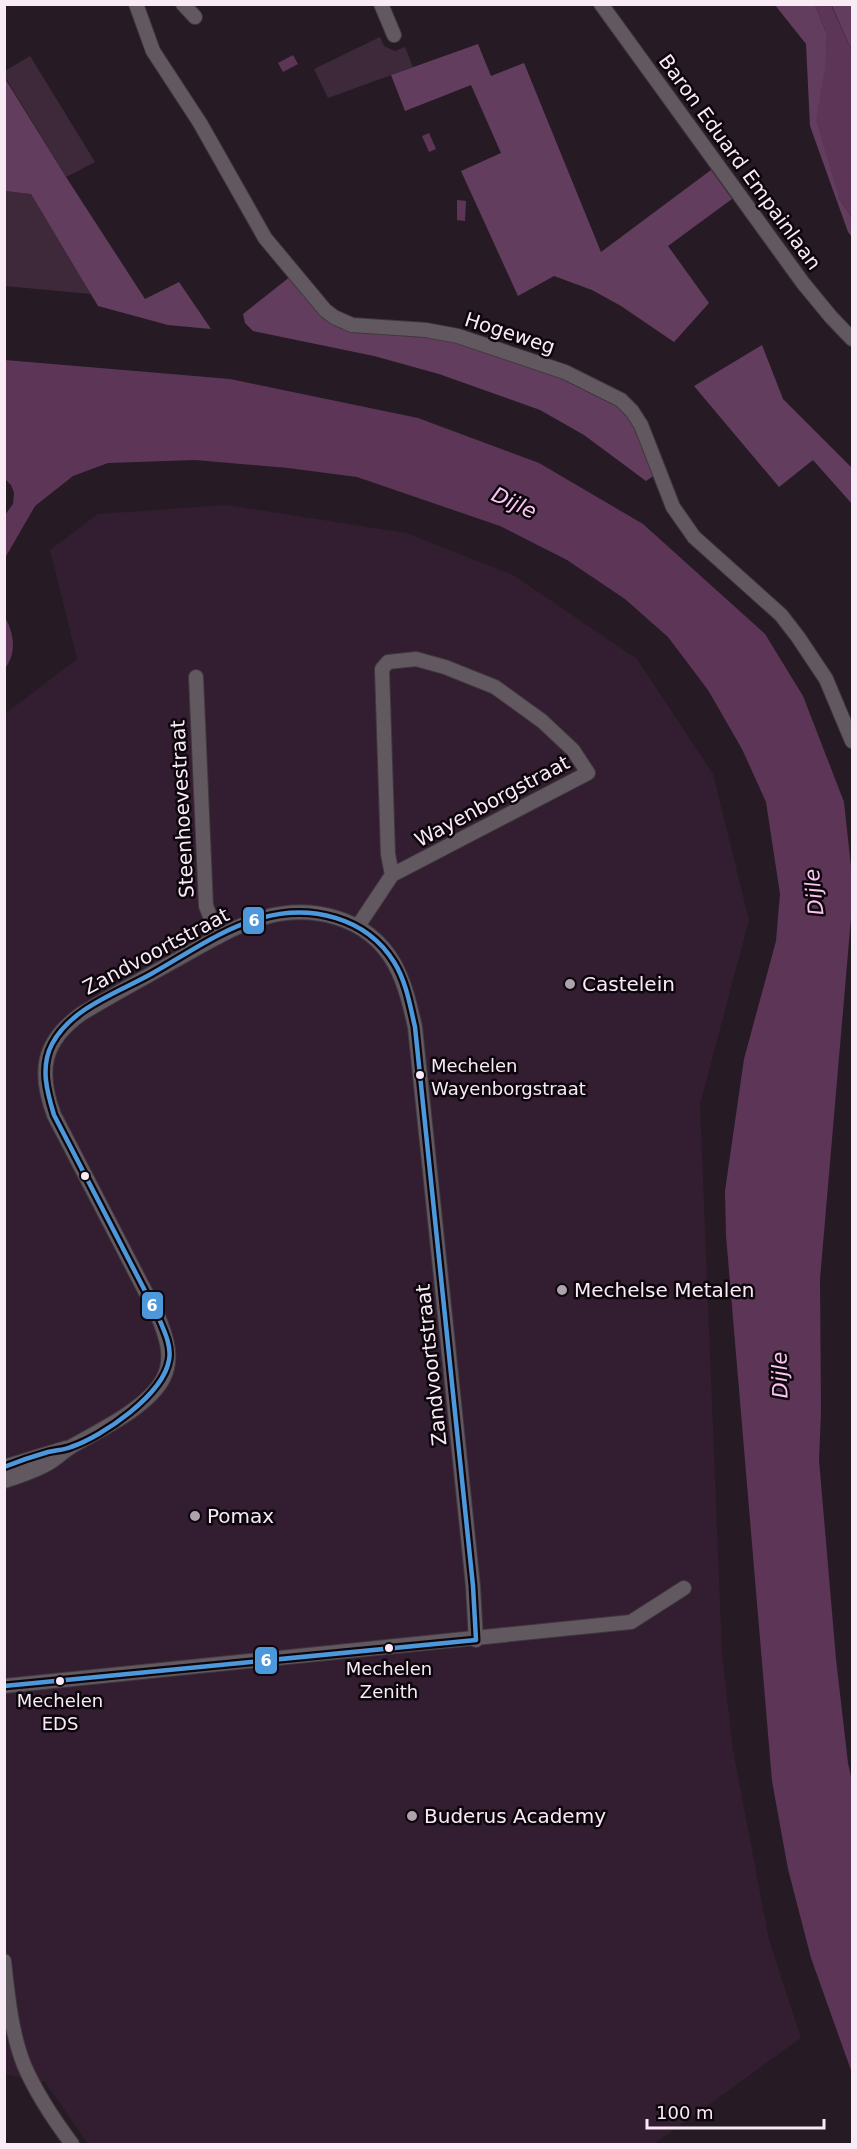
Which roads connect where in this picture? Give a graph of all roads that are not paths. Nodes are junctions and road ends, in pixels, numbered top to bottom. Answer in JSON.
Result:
{"nodes":[{"id":1,"x":136,"y":4,"type":"edge"},
{"id":2,"x":183,"y":4,"type":"edge"},
{"id":3,"x":381,"y":4,"type":"edge"},
{"id":4,"x":601,"y":4,"type":"edge"},
{"id":5,"x":195,"y":18,"type":"dead end"},
{"id":6,"x":394,"y":35,"type":"dead end"},
{"id":7,"x":852,"y":339,"type":"edge"},
{"id":8,"x":196,"y":677,"type":"dead end"},
{"id":9,"x":852,"y":741,"type":"edge"},
{"id":10,"x":392,"y":875,"type":"junction"},
{"id":11,"x":358,"y":926,"type":"junction"},
{"id":12,"x":218,"y":937,"type":"junction"},
{"id":13,"x":71,"y":1447,"type":"junction"},
{"id":14,"x":4,"y":1467,"type":"edge"},
{"id":15,"x":4,"y":1481,"type":"edge"},
{"id":16,"x":684,"y":1588,"type":"dead end"},
{"id":17,"x":476,"y":1640,"type":"junction"},
{"id":18,"x":4,"y":1686,"type":"edge"},
{"id":19,"x":4,"y":1961,"type":"edge"},
{"id":20,"x":72,"y":2145,"type":"edge"}],
"edges":[{"from":1,"to":9,"type":"street","name":"Hogeweg"},
{"from":2,"to":5,"type":"street"},
{"from":3,"to":6,"type":"street"},
{"from":4,"to":7,"type":"street","name":"Baron Eduard Empainlaan"},
{"from":8,"to":12,"type":"street","name":"Steenhoevestraat"},
{"from":10,"to":10,"type":"street","name":"Wayenborgstraat"},
{"from":10,"to":11,"type":"street","name":"Wayenborgstraat"},
{"from":11,"to":12,"type":"street","name":"Zandvoortstraat"},
{"from":11,"to":17,"type":"street","name":"Zandvoortstraat"},
{"from":12,"to":13,"type":"street","name":"Zandvoortstraat"},
{"from":13,"to":14,"type":"street","name":"Zandvoortstraat"},
{"from":13,"to":15,"type":"street","name":"Zandvoortstraat"},
{"from":16,"to":17,"type":"street"},
{"from":17,"to":18,"type":"street"},
{"from":19,"to":20,"type":"street"}]}
